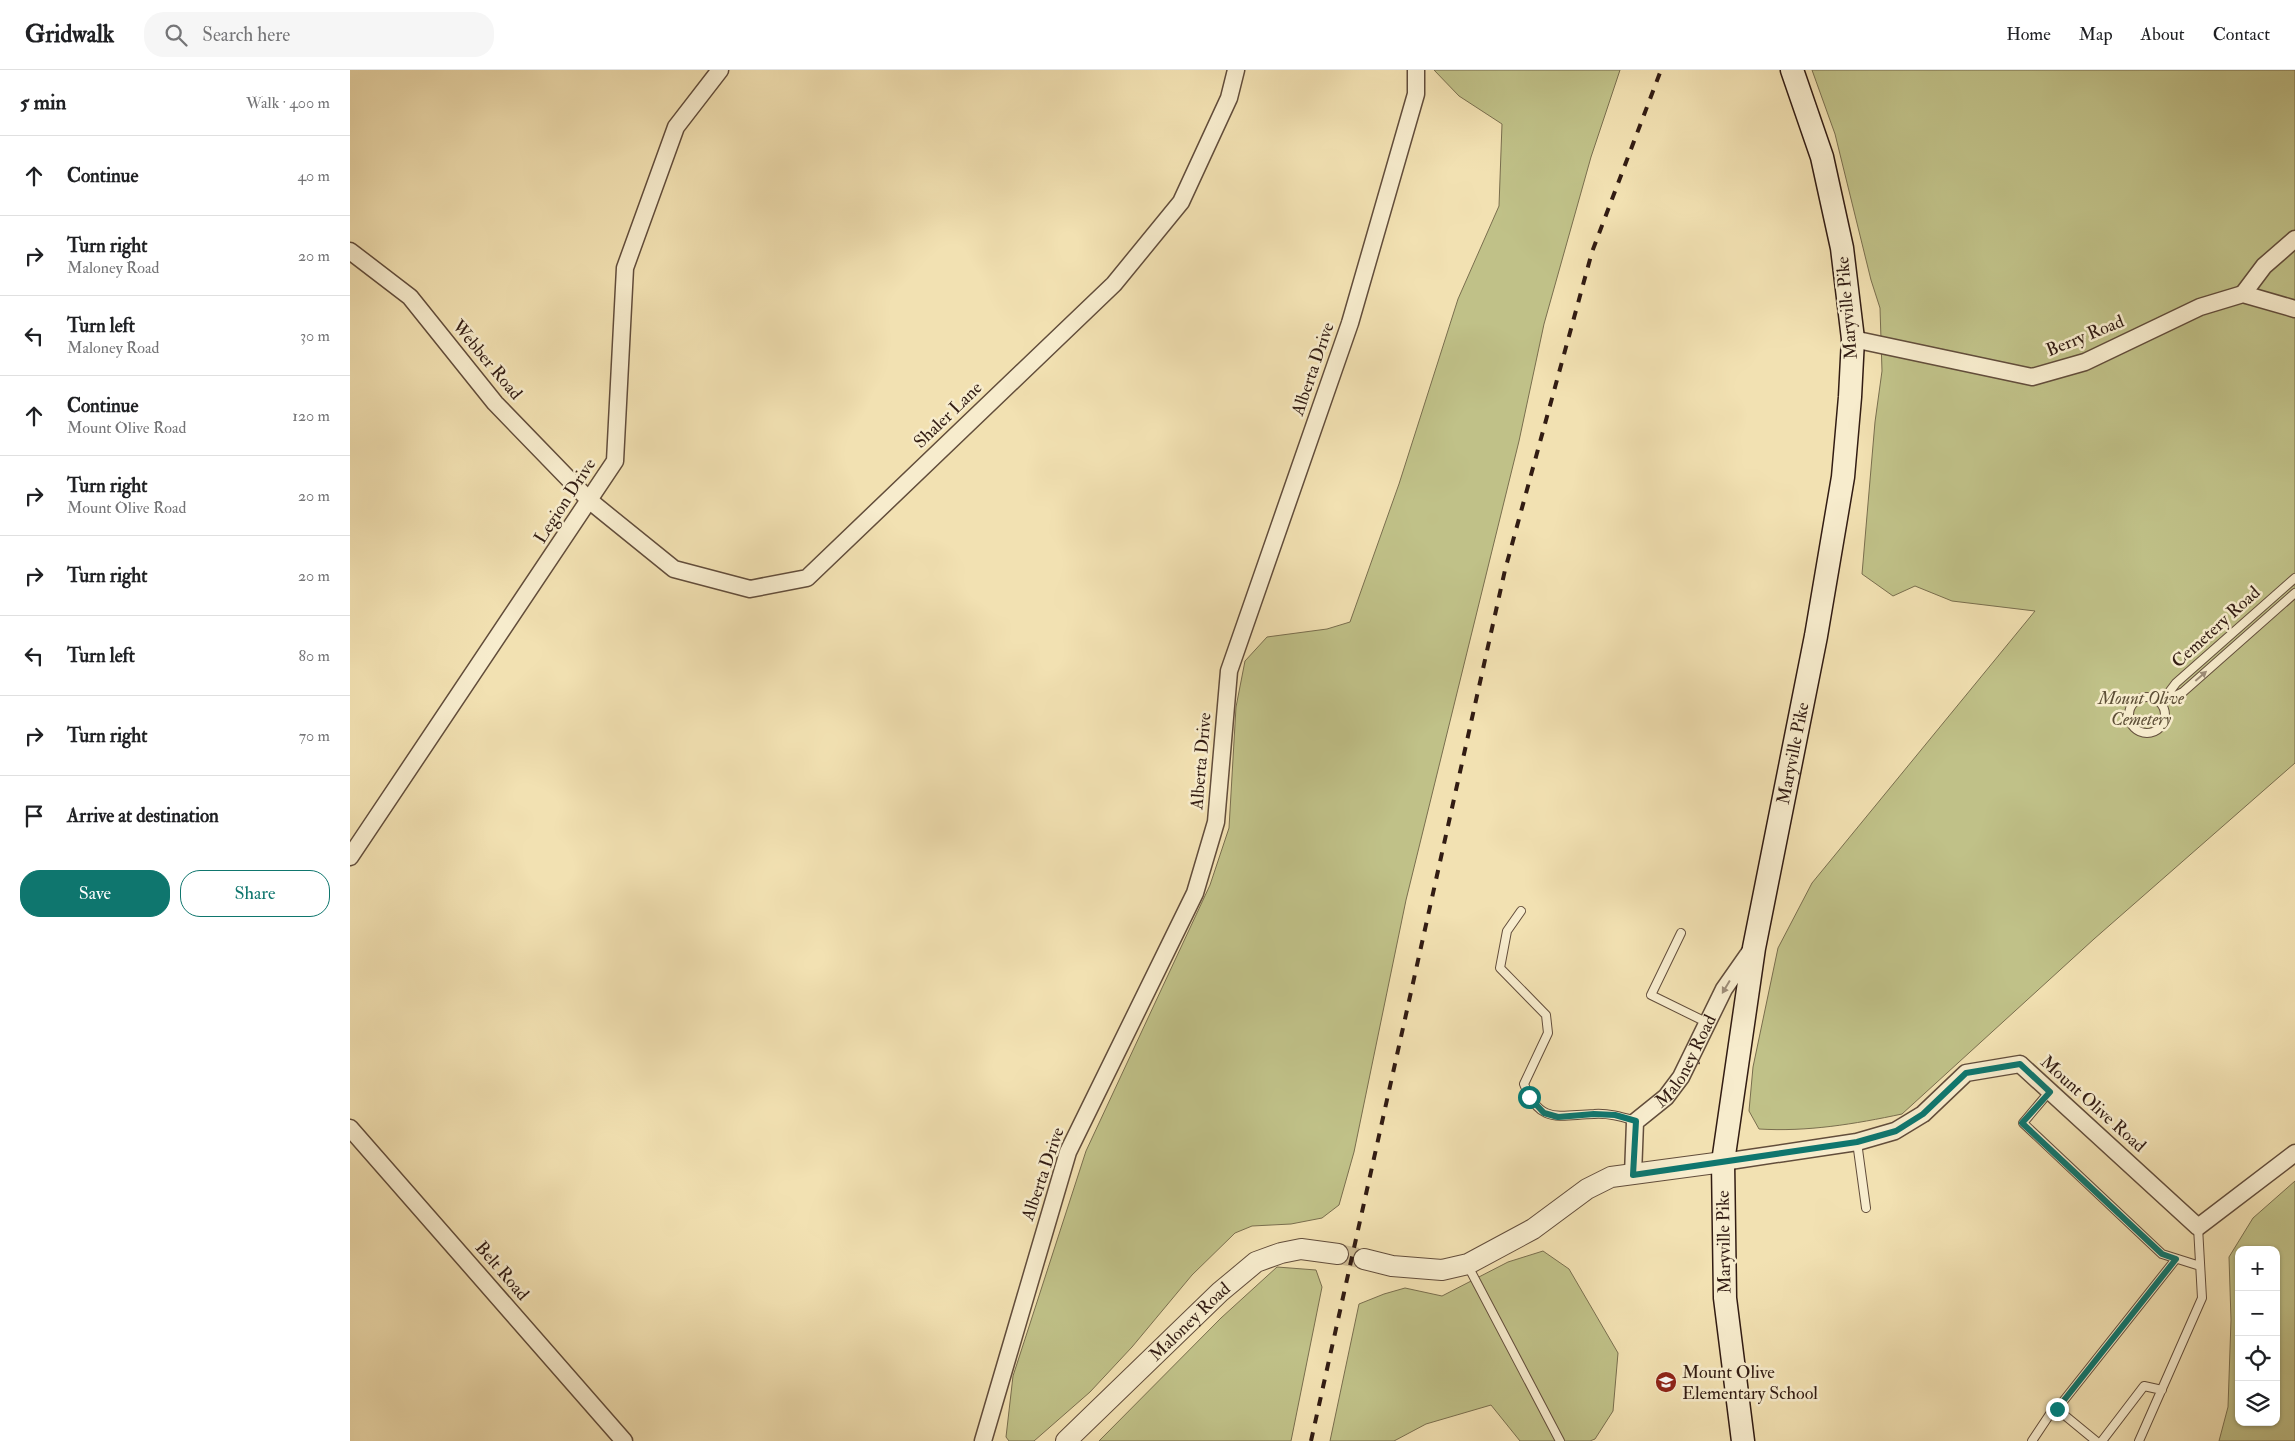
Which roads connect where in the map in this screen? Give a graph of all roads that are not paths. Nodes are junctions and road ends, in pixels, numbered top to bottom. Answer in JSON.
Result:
{"nodes":[{"id":1,"x":720,"y":70,"type":"edge"},
{"id":2,"x":1236,"y":70,"type":"edge"},
{"id":3,"x":1416,"y":70,"type":"edge"},
{"id":4,"x":1792,"y":70,"type":"edge"},
{"id":5,"x":2295,"y":239,"type":"edge"},
{"id":6,"x":350,"y":251,"type":"edge"},
{"id":7,"x":2243,"y":294,"type":"junction"},
{"id":8,"x":2295,"y":309,"type":"edge"},
{"id":9,"x":1853,"y":339,"type":"junction"},
{"id":10,"x":590,"y":501,"type":"junction"},
{"id":11,"x":2295,"y":578,"type":"edge"},
{"id":12,"x":2295,"y":593,"type":"edge"},
{"id":13,"x":2161,"y":703,"type":"junction"},
{"id":14,"x":350,"y":857,"type":"edge"},
{"id":15,"x":1521,"y":911,"type":"dead end"},
{"id":16,"x":1681,"y":933,"type":"dead end"},
{"id":17,"x":1754,"y":948,"type":"junction"},
{"id":18,"x":1708,"y":1023,"type":"junction"},
{"id":19,"x":2050,"y":1092,"type":"junction"},
{"id":20,"x":1636,"y":1121,"type":"junction"},
{"id":21,"x":350,"y":1128,"type":"edge"},
{"id":22,"x":1857,"y":1142,"type":"junction"},
{"id":23,"x":2295,"y":1153,"type":"edge"},
{"id":24,"x":1723,"y":1162,"type":"junction"},
{"id":25,"x":1633,"y":1175,"type":"junction"},
{"id":26,"x":1866,"y":1208,"type":"dead end"},
{"id":27,"x":2198,"y":1227,"type":"junction"},
{"id":28,"x":1338,"y":1254,"type":"tunnel mouth"},
{"id":29,"x":1364,"y":1259,"type":"tunnel mouth"},
{"id":30,"x":2176,"y":1259,"type":"junction"},
{"id":31,"x":1468,"y":1264,"type":"junction"},
{"id":32,"x":2200,"y":1266,"type":"junction"},
{"id":33,"x":2162,"y":1390,"type":"junction"},
{"id":34,"x":2057,"y":1409,"type":"junction"},
{"id":35,"x":624,"y":1441,"type":"edge"},
{"id":36,"x":982,"y":1441,"type":"edge"},
{"id":37,"x":1066,"y":1441,"type":"edge"},
{"id":38,"x":1560,"y":1441,"type":"edge"},
{"id":39,"x":1743,"y":1441,"type":"edge"},
{"id":40,"x":2032,"y":1441,"type":"edge"},
{"id":41,"x":2096,"y":1441,"type":"edge"},
{"id":42,"x":2102,"y":1441,"type":"edge"},
{"id":43,"x":2139,"y":1441,"type":"edge"}],
"edges":[{"from":1,"to":10,"type":"street","name":"Legion Drive"},
{"from":2,"to":10,"type":"street","name":"Shaler Lane"},
{"from":3,"to":36,"type":"street","name":"Alberta Drive"},
{"from":4,"to":9,"type":"main road","name":"Maryville Pike"},
{"from":5,"to":7,"type":"street"},
{"from":6,"to":10,"type":"street","name":"Webber Road"},
{"from":7,"to":8,"type":"street"},
{"from":7,"to":9,"type":"street","name":"Berry Road"},
{"from":9,"to":17,"type":"main road","name":"Maryville Pike"},
{"from":10,"to":14,"type":"street","name":"Legion Drive"},
{"from":11,"to":13,"type":"lane","name":"Cemetery Road"},
{"from":13,"to":12,"type":"lane","name":"Cemetery Road","one_way":true},
{"from":13,"to":13,"type":"lane"},
{"from":15,"to":20,"type":"lane"},
{"from":16,"to":18,"type":"lane"},
{"from":17,"to":18,"type":"street","name":"Maloney Road","one_way":true},
{"from":17,"to":24,"type":"main road","name":"Maryville Pike"},
{"from":18,"to":20,"type":"street","name":"Maloney Road"},
{"from":19,"to":22,"type":"street","name":"Mount Olive Road"},
{"from":19,"to":27,"type":"street","name":"Mount Olive Road"},
{"from":19,"to":30,"type":"lane"},
{"from":20,"to":25,"type":"street","name":"Maloney Road"},
{"from":21,"to":35,"type":"street","name":"Belt Road"},
{"from":22,"to":24,"type":"street","name":"Mount Olive Road"},
{"from":22,"to":26,"type":"lane"},
{"from":23,"to":27,"type":"street"},
{"from":24,"to":25,"type":"street"},
{"from":24,"to":39,"type":"main road","name":"Maryville Pike"},
{"from":25,"to":31,"type":"street"},
{"from":27,"to":32,"type":"lane"},
{"from":28,"to":37,"type":"street","name":"Maloney Road"},
{"from":29,"to":31,"type":"street"},
{"from":30,"to":32,"type":"lane"},
{"from":30,"to":34,"type":"lane"},
{"from":31,"to":38,"type":"lane"},
{"from":32,"to":33,"type":"lane"},
{"from":33,"to":42,"type":"lane"},
{"from":33,"to":43,"type":"lane"},
{"from":34,"to":40,"type":"lane"},
{"from":34,"to":41,"type":"lane"}]}
